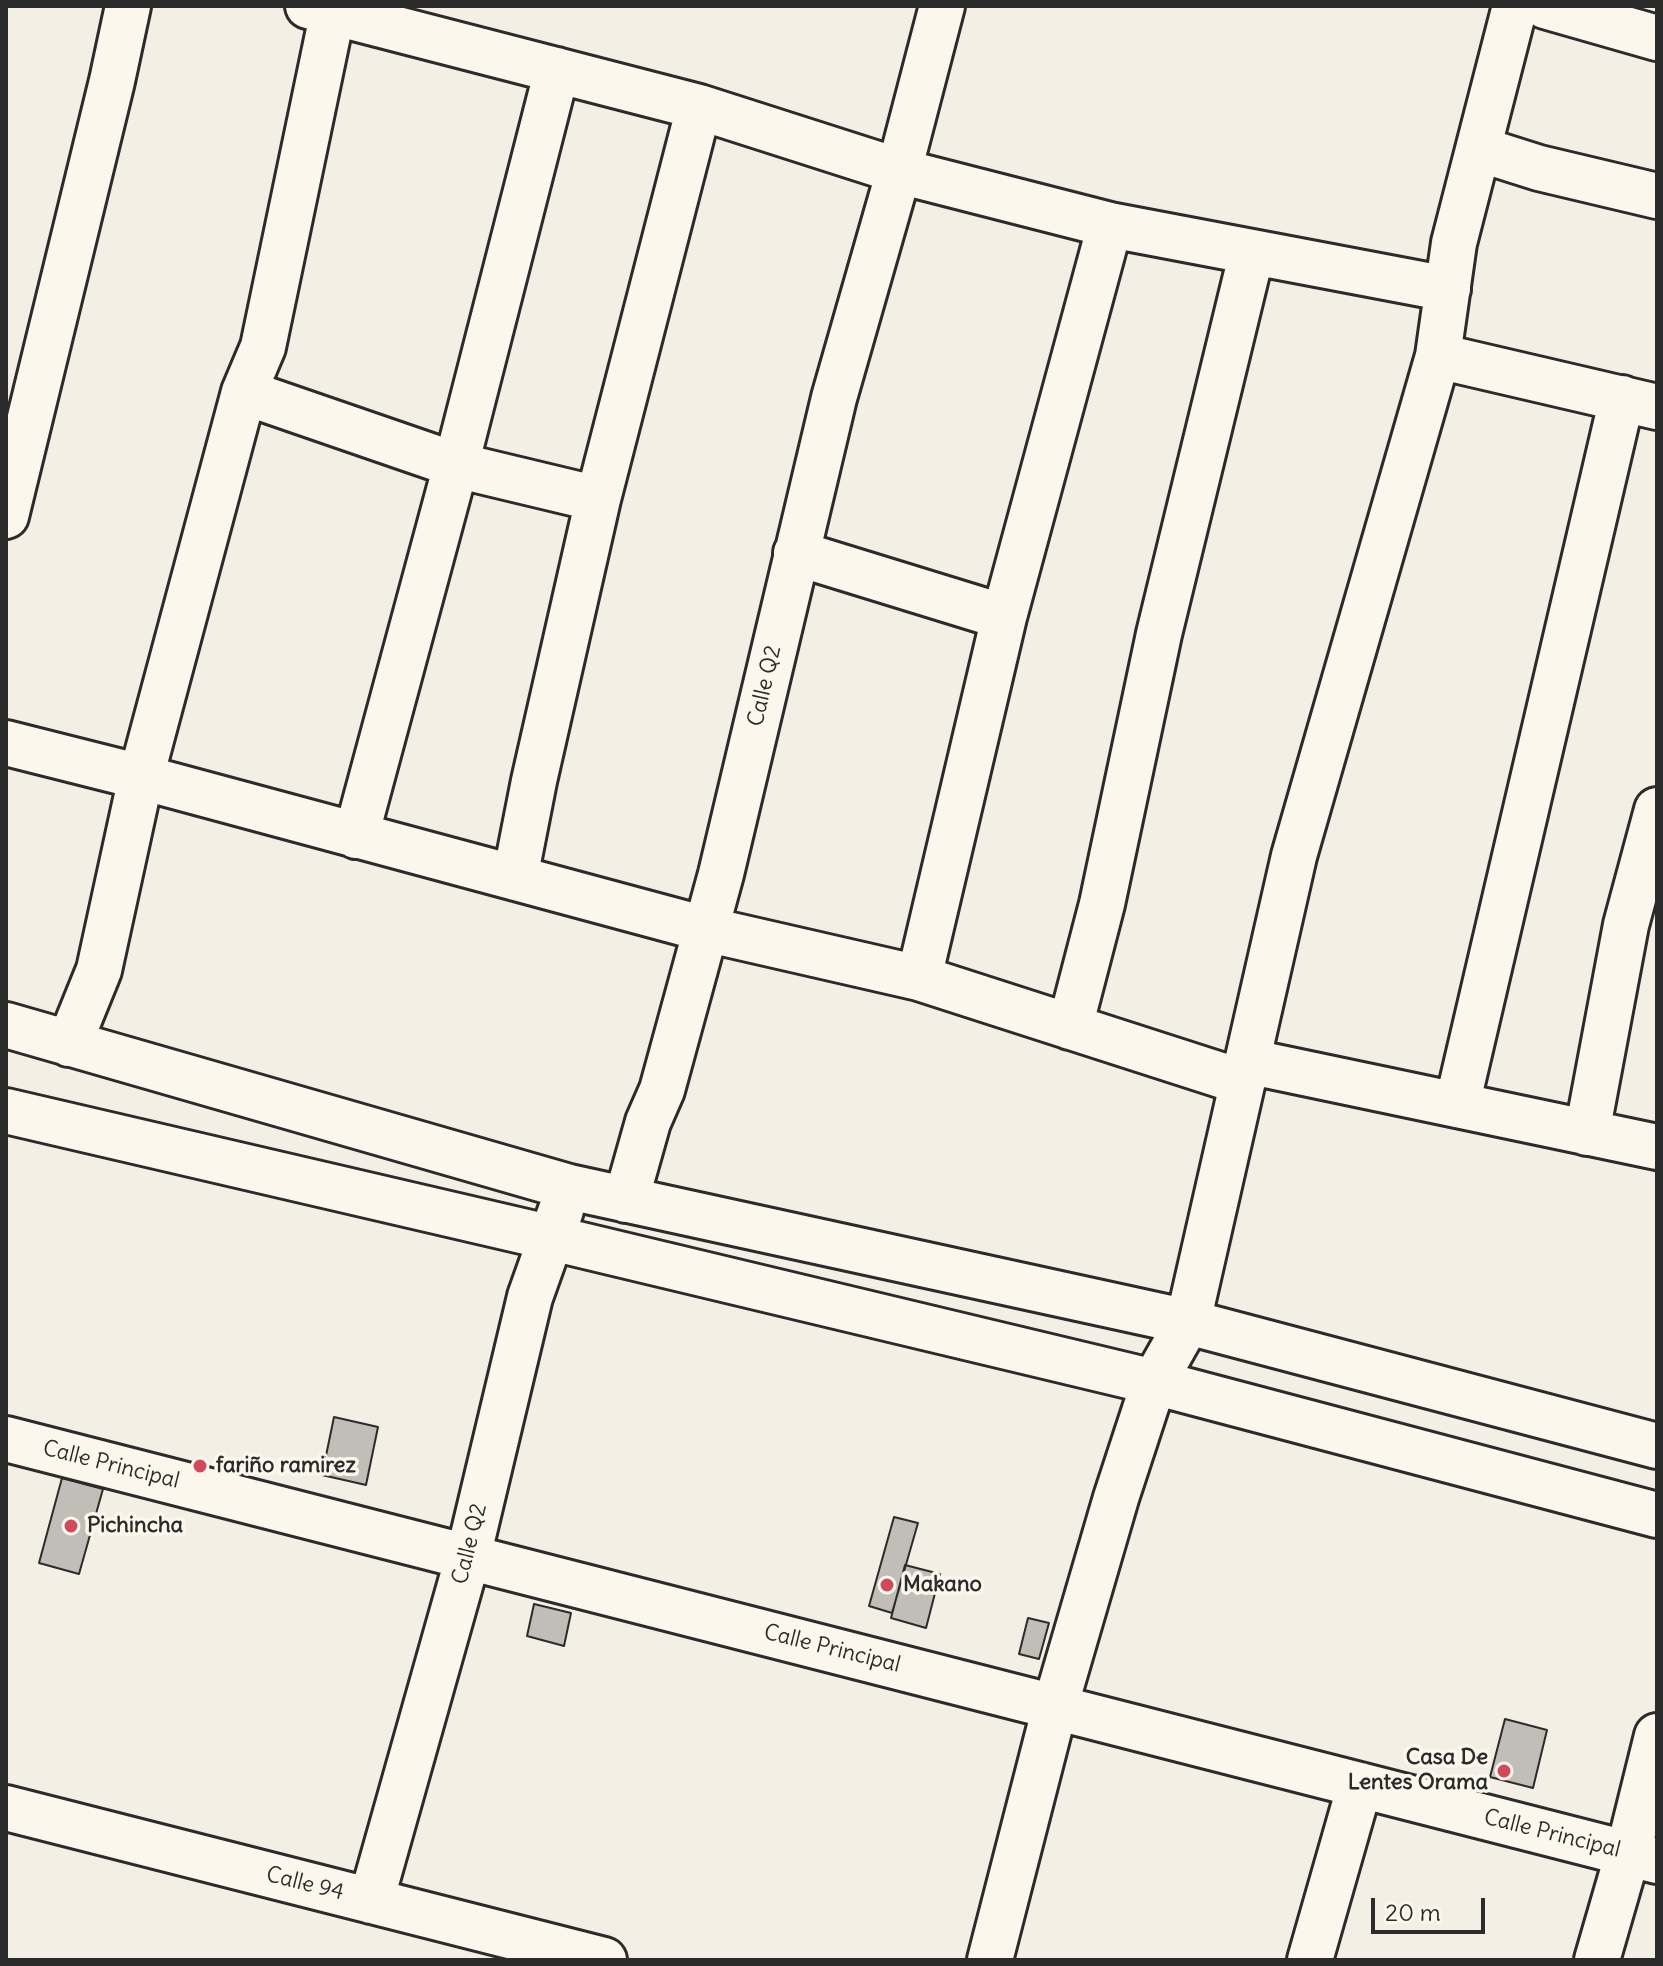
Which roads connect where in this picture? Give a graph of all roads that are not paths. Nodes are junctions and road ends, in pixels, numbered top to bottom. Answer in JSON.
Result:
{"nodes":[{"id":1,"x":128,"y":6,"type":"edge"},
{"id":2,"x":942,"y":6,"type":"edge"},
{"id":3,"x":1515,"y":6,"type":"edge"},
{"id":4,"x":1545,"y":6,"type":"edge"},
{"id":5,"x":325,"y":8,"type":"edge"},
{"id":6,"x":1657,"y":38,"type":"edge"},
{"id":7,"x":557,"y":70,"type":"junction"},
{"id":8,"x":699,"y":107,"type":"junction"},
{"id":9,"x":1479,"y":149,"type":"junction"},
{"id":10,"x":899,"y":171,"type":"junction"},
{"id":11,"x":1657,"y":196,"type":"edge"},
{"id":12,"x":1110,"y":225,"type":"junction"},
{"id":13,"x":1252,"y":252,"type":"junction"},
{"id":14,"x":1448,"y":289,"type":"junction"},
{"id":15,"x":1438,"y":356,"type":"junction"},
{"id":16,"x":244,"y":392,"type":"junction"},
{"id":17,"x":1639,"y":402,"type":"edge"},
{"id":18,"x":456,"y":465,"type":"junction"},
{"id":19,"x":598,"y":499,"type":"junction"},
{"id":20,"x":6,"y":516,"type":"edge"},
{"id":21,"x":796,"y":553,"type":"junction"},
{"id":22,"x":1004,"y":617,"type":"junction"},
{"id":23,"x":6,"y":743,"type":"edge"},
{"id":24,"x":141,"y":777,"type":"junction"},
{"id":25,"x":1657,"y":810,"type":"edge"},
{"id":26,"x":356,"y":836,"type":"junction"},
{"id":27,"x":515,"y":878,"type":"junction"},
{"id":28,"x":705,"y":929,"type":"junction"},
{"id":29,"x":919,"y":978,"type":"junction"},
{"id":30,"x":6,"y":1025,"type":"edge"},
{"id":31,"x":1070,"y":1027,"type":"junction"},
{"id":32,"x":69,"y":1044,"type":"junction"},
{"id":33,"x":1245,"y":1072,"type":"junction"},
{"id":34,"x":1457,"y":1105,"type":"junction"},
{"id":35,"x":6,"y":1111,"type":"edge"},
{"id":36,"x":1587,"y":1133,"type":"junction"},
{"id":37,"x":1657,"y":1147,"type":"edge"},
{"id":38,"x":569,"y":1187,"type":"junction"},
{"id":39,"x":626,"y":1200,"type":"junction"},
{"id":40,"x":552,"y":1238,"type":"junction"},
{"id":41,"x":1188,"y":1322,"type":"junction"},
{"id":42,"x":1154,"y":1382,"type":"junction"},
{"id":43,"x":6,"y":1439,"type":"edge"},
{"id":44,"x":1657,"y":1446,"type":"edge"},
{"id":45,"x":1657,"y":1515,"type":"edge"},
{"id":46,"x":468,"y":1557,"type":"junction"},
{"id":47,"x":1055,"y":1707,"type":"junction"},
{"id":48,"x":1657,"y":1736,"type":"edge"},
{"id":49,"x":1360,"y":1785,"type":"junction"},
{"id":50,"x":6,"y":1808,"type":"edge"},
{"id":51,"x":1642,"y":1857,"type":"edge"},
{"id":52,"x":371,"y":1901,"type":"junction"},
{"id":53,"x":604,"y":1960,"type":"edge"},
{"id":54,"x":990,"y":1960,"type":"edge"},
{"id":55,"x":1310,"y":1960,"type":"edge"},
{"id":56,"x":1597,"y":1960,"type":"edge"}],
"edges":[{"from":1,"to":20,"type":"street"},
{"from":2,"to":10,"type":"street","name":"Calle Q2"},
{"from":3,"to":9,"type":"street"},
{"from":4,"to":6,"type":"street"},
{"from":5,"to":7,"type":"street"},
{"from":5,"to":16,"type":"street"},
{"from":7,"to":8,"type":"street"},
{"from":7,"to":18,"type":"street"},
{"from":8,"to":10,"type":"street"},
{"from":8,"to":19,"type":"street"},
{"from":9,"to":11,"type":"street"},
{"from":9,"to":14,"type":"street"},
{"from":10,"to":12,"type":"street"},
{"from":10,"to":21,"type":"street","name":"Calle Q2"},
{"from":12,"to":13,"type":"street"},
{"from":12,"to":22,"type":"street"},
{"from":13,"to":14,"type":"street"},
{"from":13,"to":31,"type":"street"},
{"from":14,"to":15,"type":"street"},
{"from":15,"to":17,"type":"street"},
{"from":15,"to":33,"type":"street"},
{"from":16,"to":18,"type":"street"},
{"from":16,"to":24,"type":"street"},
{"from":17,"to":34,"type":"street"},
{"from":18,"to":19,"type":"street"},
{"from":18,"to":26,"type":"street"},
{"from":19,"to":27,"type":"street"},
{"from":21,"to":22,"type":"street"},
{"from":21,"to":28,"type":"street","name":"Calle Q2"},
{"from":22,"to":29,"type":"street"},
{"from":23,"to":24,"type":"street"},
{"from":24,"to":26,"type":"street"},
{"from":24,"to":32,"type":"street"},
{"from":25,"to":36,"type":"street"},
{"from":26,"to":27,"type":"street"},
{"from":27,"to":28,"type":"street"},
{"from":28,"to":29,"type":"street"},
{"from":28,"to":39,"type":"street","name":"Calle Q2"},
{"from":29,"to":31,"type":"street"},
{"from":30,"to":32,"type":"street"},
{"from":31,"to":33,"type":"street"},
{"from":32,"to":38,"type":"street"},
{"from":33,"to":34,"type":"street"},
{"from":33,"to":41,"type":"street"},
{"from":34,"to":36,"type":"street"},
{"from":35,"to":40,"type":"street"},
{"from":36,"to":37,"type":"street"},
{"from":38,"to":39,"type":"street"},
{"from":38,"to":40,"type":"street","name":"Calle Q2"},
{"from":39,"to":41,"type":"street"},
{"from":40,"to":42,"type":"street"},
{"from":40,"to":46,"type":"street","name":"Calle Q2"},
{"from":41,"to":42,"type":"street"},
{"from":41,"to":44,"type":"street"},
{"from":42,"to":45,"type":"street"},
{"from":42,"to":47,"type":"street"},
{"from":43,"to":46,"type":"street","name":"Calle Principal"},
{"from":46,"to":47,"type":"street","name":"Calle Principal"},
{"from":46,"to":52,"type":"street","name":"Calle Q2"},
{"from":47,"to":49,"type":"street","name":"Calle Principal"},
{"from":47,"to":54,"type":"street"},
{"from":48,"to":51,"type":"street"},
{"from":49,"to":51,"type":"street","name":"Calle Principal"},
{"from":49,"to":55,"type":"street"},
{"from":50,"to":52,"type":"street","name":"Calle 94"},
{"from":51,"to":56,"type":"street"},
{"from":52,"to":53,"type":"street","name":"Calle 94"}]}
